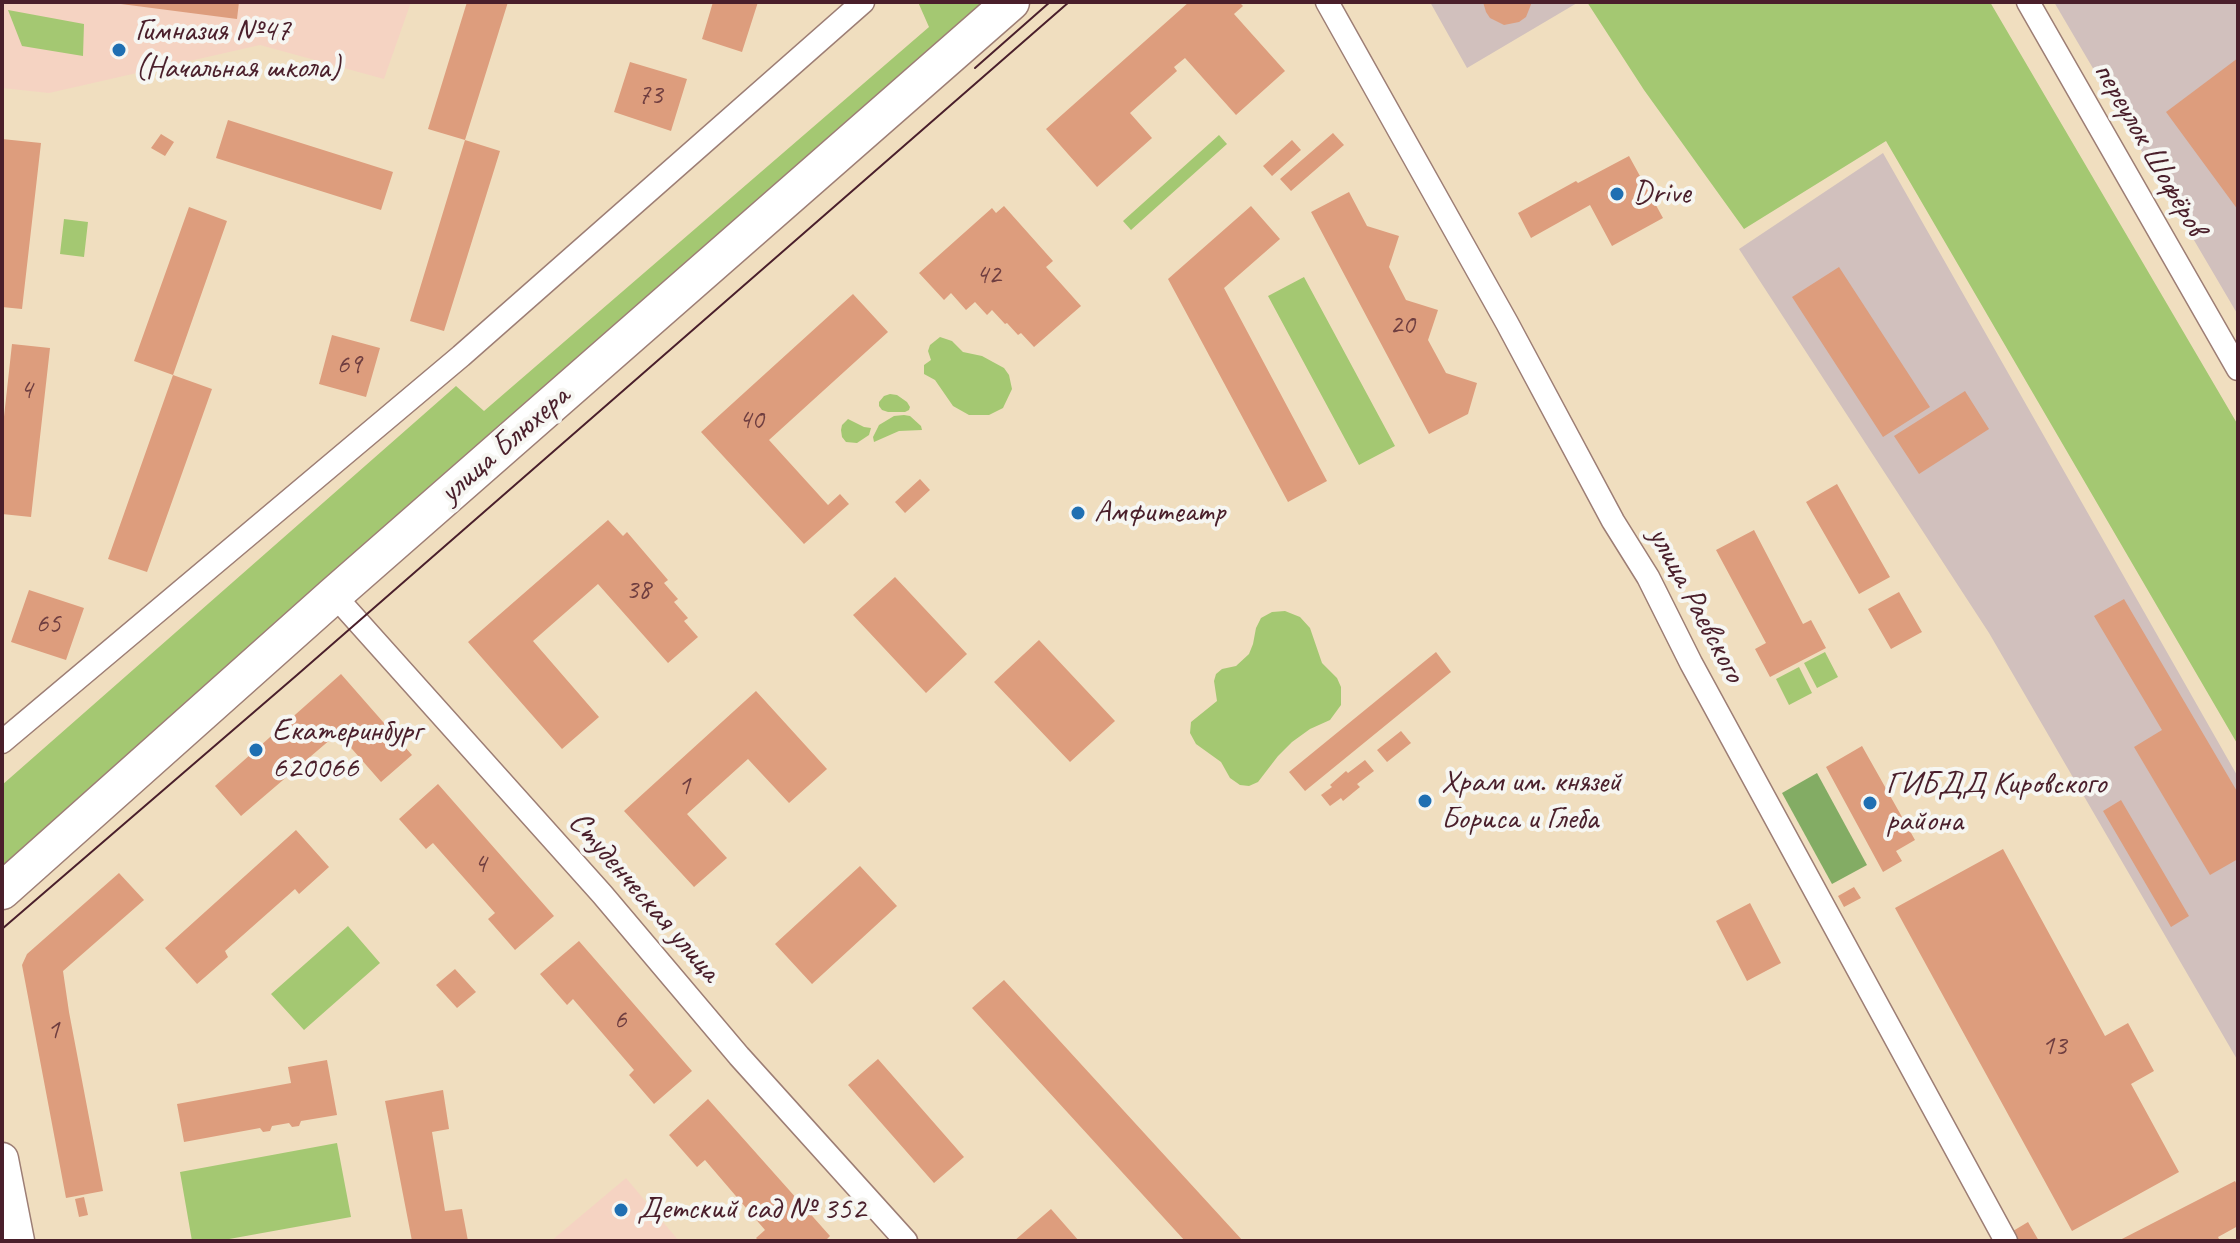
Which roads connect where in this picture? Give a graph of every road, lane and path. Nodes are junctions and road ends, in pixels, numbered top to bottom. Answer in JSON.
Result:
{"nodes":[{"id":1,"x":863,"y":2,"type":"edge"},
{"id":2,"x":1011,"y":2,"type":"edge"},
{"id":3,"x":1327,"y":2,"type":"edge"},
{"id":4,"x":2028,"y":2,"type":"edge"},
{"id":5,"x":2238,"y":369,"type":"edge"},
{"id":6,"x":334,"y":595,"type":"junction"},
{"id":7,"x":2,"y":742,"type":"edge"},
{"id":8,"x":2,"y":891,"type":"edge"},
{"id":9,"x":2,"y":1159,"type":"edge"},
{"id":10,"x":18,"y":1241,"type":"edge"},
{"id":11,"x":906,"y":1241,"type":"edge"},
{"id":12,"x":2006,"y":1241,"type":"edge"}],
"edges":[{"from":1,"to":7,"type":"street"},
{"from":2,"to":6,"type":"main road","name":"улица Блюхера"},
{"from":3,"to":12,"type":"street","name":"улица Раевского"},
{"from":4,"to":5,"type":"street","name":"переулок Шофёров"},
{"from":6,"to":8,"type":"main road","name":"улица Блюхера"},
{"from":6,"to":11,"type":"street","name":"Студенческая улица"},
{"from":9,"to":10,"type":"main road"}]}
